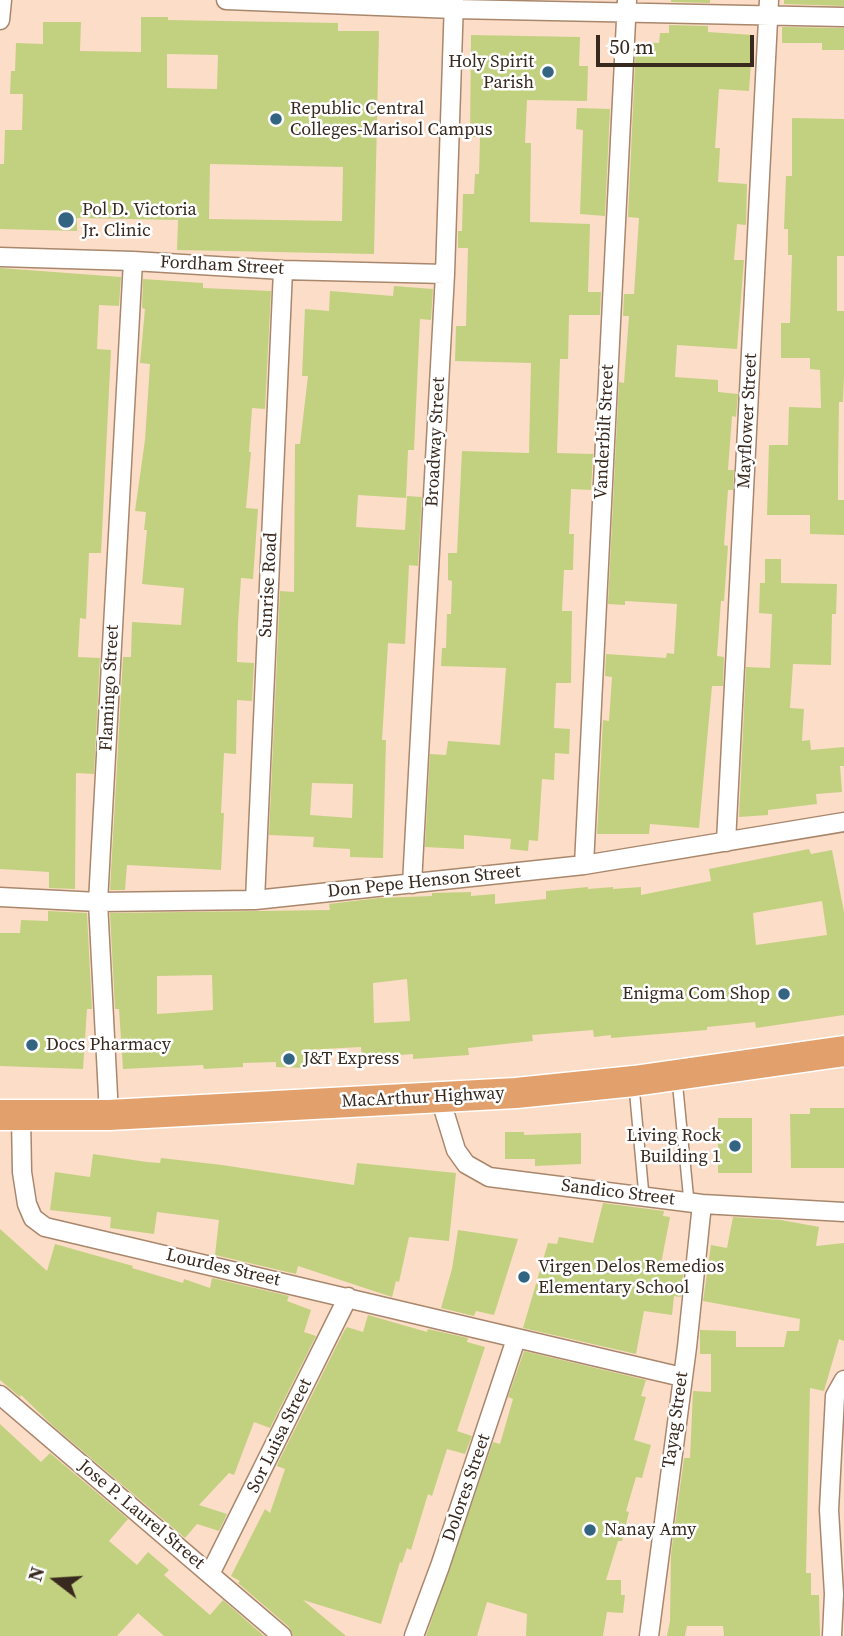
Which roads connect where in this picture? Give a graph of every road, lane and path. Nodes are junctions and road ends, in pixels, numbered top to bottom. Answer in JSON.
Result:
{"nodes":[{"id":1,"x":2,"y":0,"type":"edge"},
{"id":2,"x":228,"y":0,"type":"edge"},
{"id":3,"x":454,"y":5,"type":"edge"},
{"id":4,"x":627,"y":6,"type":"edge"},
{"id":5,"x":769,"y":8,"type":"edge"},
{"id":6,"x":844,"y":17,"type":"edge"},
{"id":7,"x":0,"y":20,"type":"edge"},
{"id":8,"x":0,"y":257,"type":"edge"},
{"id":9,"x":133,"y":261,"type":"junction"},
{"id":10,"x":284,"y":270,"type":"junction"},
{"id":11,"x":445,"y":274,"type":"junction"},
{"id":12,"x":844,"y":822,"type":"edge"},
{"id":13,"x":726,"y":842,"type":"junction"},
{"id":14,"x":584,"y":865,"type":"junction"},
{"id":15,"x":412,"y":884,"type":"junction"},
{"id":16,"x":0,"y":897,"type":"edge"},
{"id":17,"x":255,"y":900,"type":"junction"},
{"id":18,"x":98,"y":902,"type":"junction"},
{"id":19,"x":844,"y":1051,"type":"edge"},
{"id":20,"x":677,"y":1074,"type":"junction"},
{"id":21,"x":634,"y":1081,"type":"junction"},
{"id":22,"x":440,"y":1098,"type":"junction"},
{"id":23,"x":109,"y":1115,"type":"junction"},
{"id":24,"x":10,"y":1116,"type":"edge"},
{"id":25,"x":644,"y":1196,"type":"junction"},
{"id":26,"x":695,"y":1203,"type":"junction"},
{"id":27,"x":844,"y":1212,"type":"edge"},
{"id":28,"x":348,"y":1297,"type":"junction"},
{"id":29,"x":516,"y":1339,"type":"junction"},
{"id":30,"x":682,"y":1377,"type":"junction"},
{"id":31,"x":844,"y":1380,"type":"edge"},
{"id":32,"x":0,"y":1395,"type":"edge"},
{"id":33,"x":210,"y":1574,"type":"junction"},
{"id":34,"x":282,"y":1636,"type":"edge"},
{"id":35,"x":414,"y":1636,"type":"edge"},
{"id":36,"x":649,"y":1636,"type":"edge"},
{"id":37,"x":832,"y":1636,"type":"edge"}],
"edges":[{"from":1,"to":7,"type":"street"},
{"from":2,"to":3,"type":"street"},
{"from":3,"to":4,"type":"street"},
{"from":3,"to":11,"type":"street","name":"Broadway Street"},
{"from":4,"to":5,"type":"street"},
{"from":4,"to":14,"type":"street","name":"Vanderbilt Street"},
{"from":5,"to":6,"type":"street"},
{"from":5,"to":13,"type":"street","name":"Mayflower Street"},
{"from":8,"to":9,"type":"street","name":"Fordham Street"},
{"from":9,"to":10,"type":"street","name":"Fordham Street"},
{"from":9,"to":18,"type":"street","name":"Flamingo Street"},
{"from":10,"to":11,"type":"street","name":"Fordham Street"},
{"from":10,"to":17,"type":"street","name":"Sunrise Road"},
{"from":11,"to":15,"type":"street","name":"Broadway Street"},
{"from":12,"to":13,"type":"street","name":"Don Pepe Henson Street"},
{"from":13,"to":14,"type":"street","name":"Don Pepe Henson Street"},
{"from":14,"to":15,"type":"street","name":"Don Pepe Henson Street"},
{"from":15,"to":17,"type":"street","name":"Don Pepe Henson Street"},
{"from":16,"to":18,"type":"street","name":"Don Pepe Henson Street"},
{"from":17,"to":18,"type":"street","name":"Don Pepe Henson Street"},
{"from":18,"to":23,"type":"street","name":"Flamingo Street"},
{"from":19,"to":20,"type":"highway","name":"MacArthur Highway"},
{"from":20,"to":21,"type":"highway","name":"MacArthur Highway"},
{"from":20,"to":26,"type":"lane"},
{"from":21,"to":22,"type":"highway","name":"MacArthur Highway"},
{"from":21,"to":25,"type":"lane"},
{"from":22,"to":23,"type":"highway","name":"MacArthur Highway"},
{"from":22,"to":25,"type":"street","name":"Sandico Street"},
{"from":23,"to":24,"type":"highway","name":"MacArthur Highway"},
{"from":24,"to":28,"type":"street","name":"Lourdes Street"},
{"from":25,"to":26,"type":"street","name":"Sandico Street"},
{"from":26,"to":27,"type":"street","name":"Sandico Street"},
{"from":26,"to":30,"type":"street","name":"Tayag Street"},
{"from":28,"to":29,"type":"street","name":"Lourdes Street"},
{"from":28,"to":33,"type":"street","name":"Sor Luisa Street"},
{"from":29,"to":30,"type":"street","name":"Lourdes Street"},
{"from":29,"to":35,"type":"street","name":"Dolores Street"},
{"from":30,"to":36,"type":"street","name":"Tayag Street"},
{"from":31,"to":37,"type":"street"},
{"from":32,"to":33,"type":"street","name":"Jose P. Laurel Street"},
{"from":33,"to":34,"type":"street","name":"Jose P. Laurel Street"}]}
